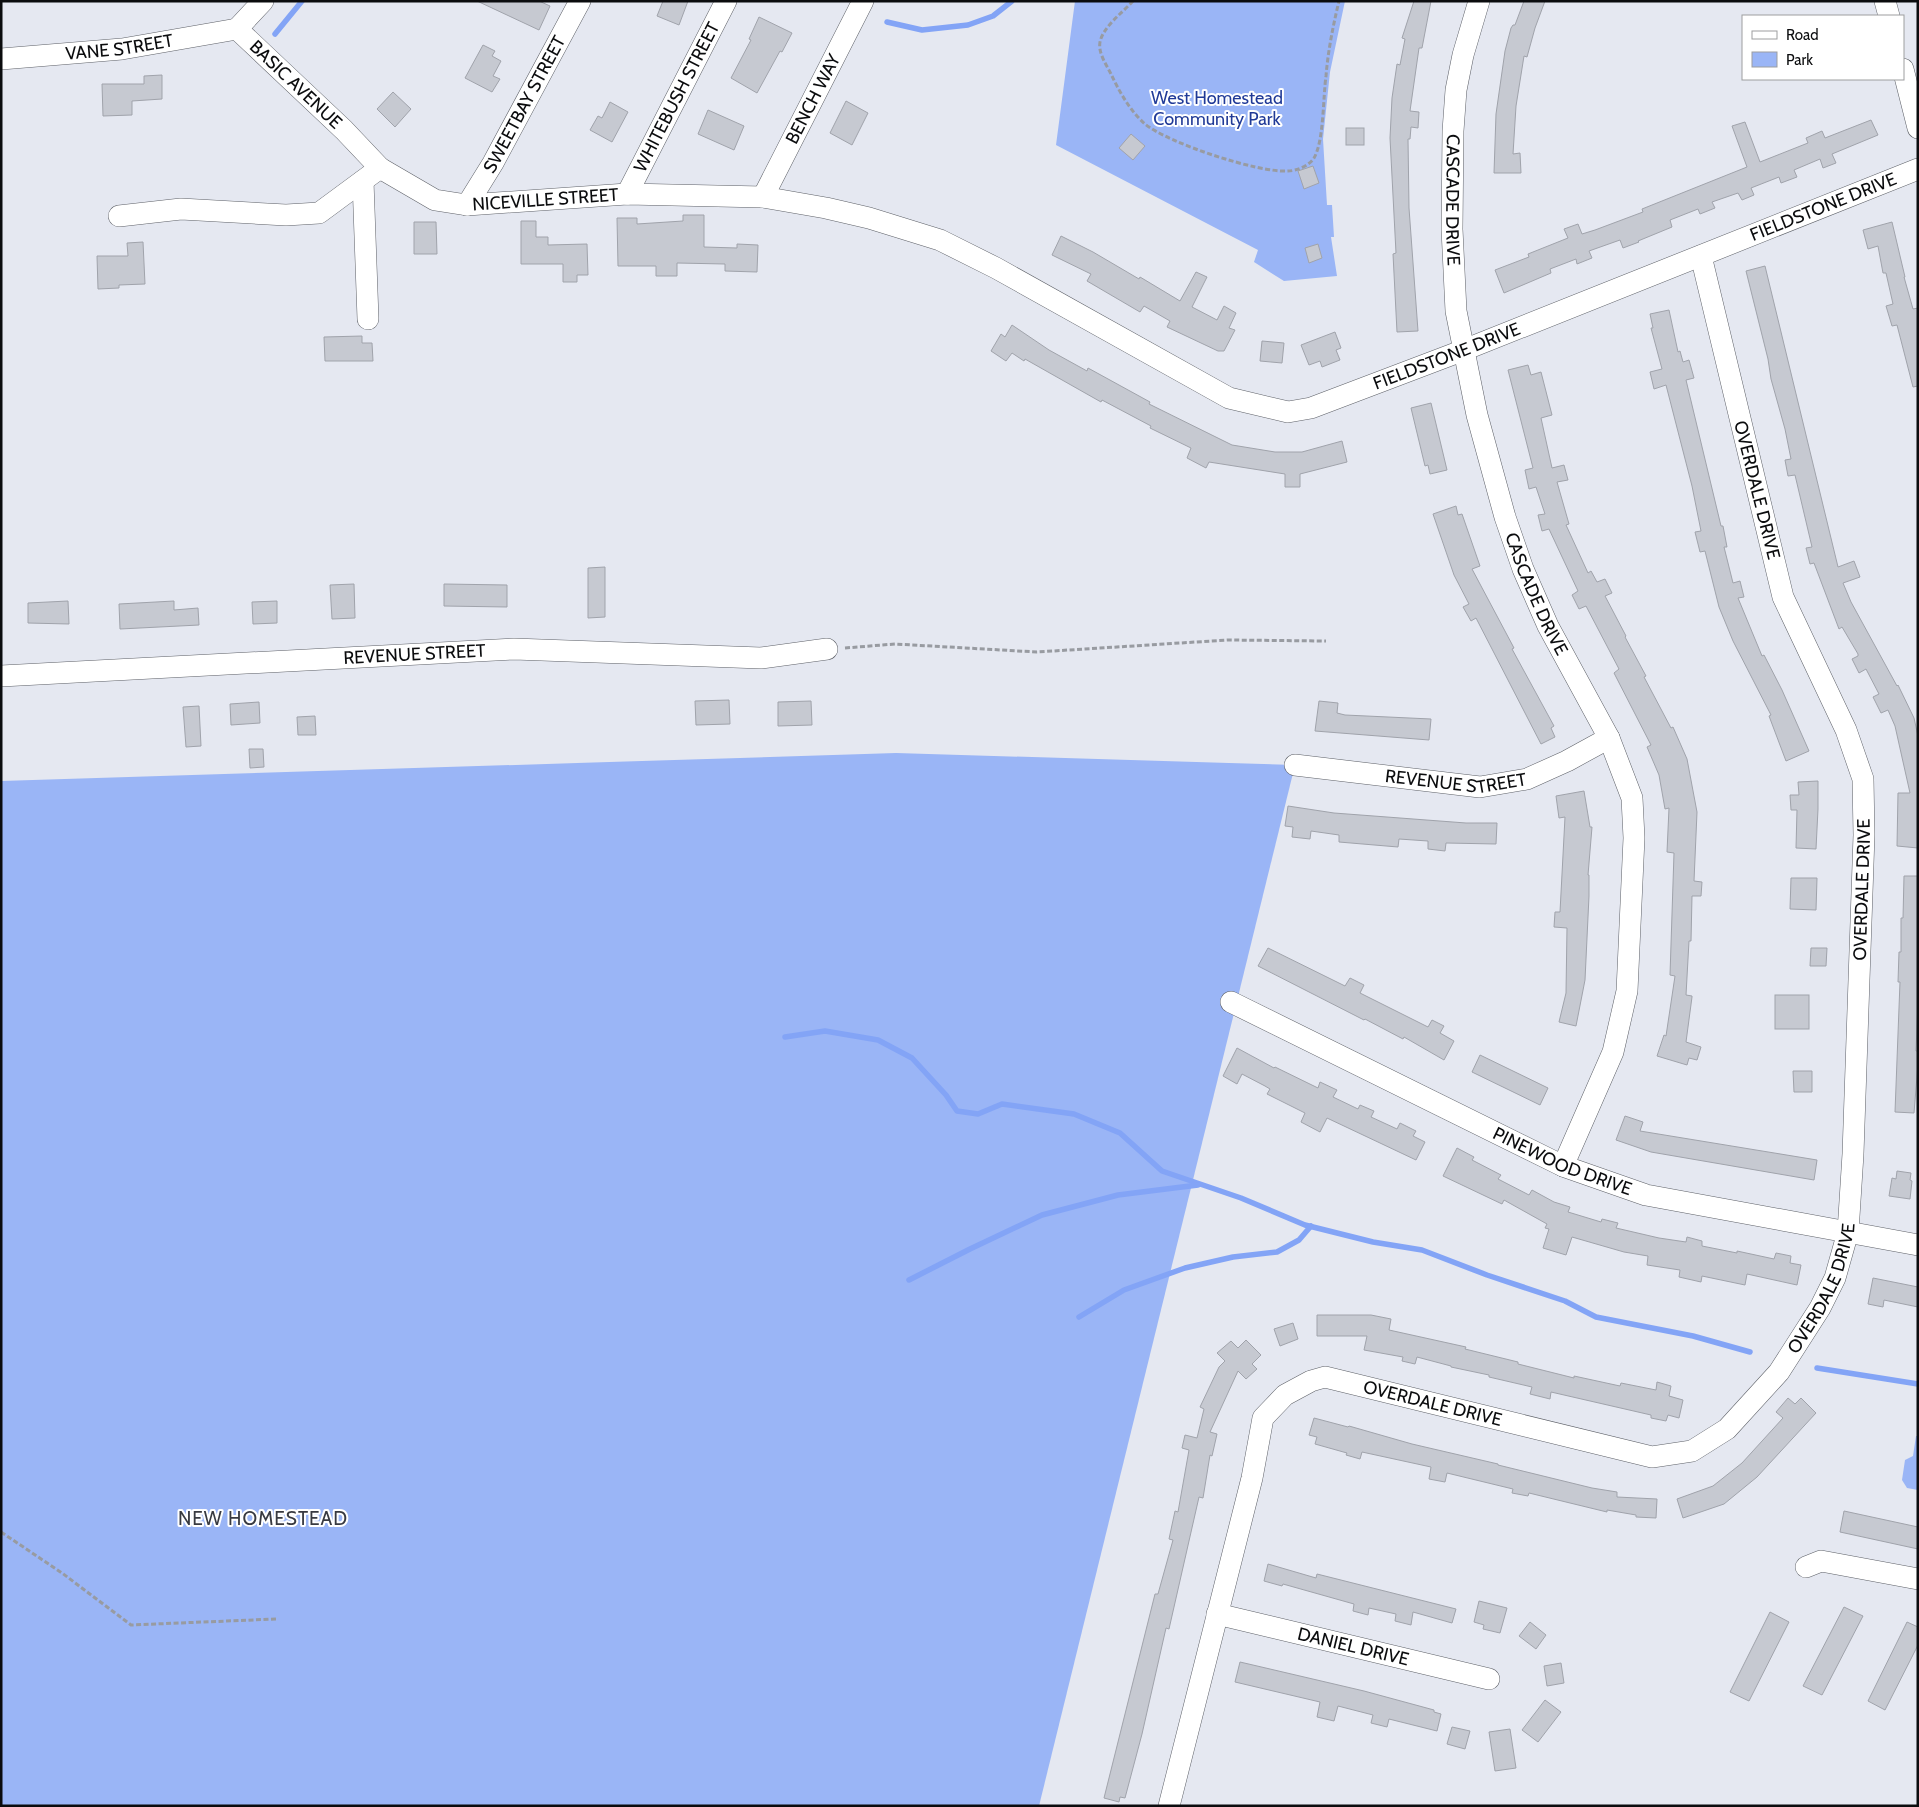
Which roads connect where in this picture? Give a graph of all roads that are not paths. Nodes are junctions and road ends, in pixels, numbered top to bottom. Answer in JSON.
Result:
{"nodes":[{"id":1,"x":263,"y":1,"type":"edge"},
{"id":2,"x":580,"y":1,"type":"edge"},
{"id":3,"x":726,"y":1,"type":"edge"},
{"id":4,"x":863,"y":1,"type":"edge"},
{"id":5,"x":1479,"y":1,"type":"edge"},
{"id":6,"x":1885,"y":1,"type":"edge"},
{"id":7,"x":1889,"y":15,"type":"edge"},
{"id":8,"x":237,"y":29,"type":"junction"},
{"id":9,"x":1,"y":59,"type":"edge"},
{"id":10,"x":1904,"y":73,"type":"edge"},
{"id":11,"x":1918,"y":128,"type":"edge"},
{"id":12,"x":1918,"y":169,"type":"edge"},
{"id":13,"x":372,"y":175,"type":"junction"},
{"id":14,"x":627,"y":194,"type":"junction"},
{"id":15,"x":763,"y":198,"type":"junction"},
{"id":16,"x":467,"y":205,"type":"junction"},
{"id":17,"x":119,"y":216,"type":"dead end"},
{"id":18,"x":1701,"y":256,"type":"junction"},
{"id":19,"x":987,"y":263,"type":"joint"},
{"id":20,"x":368,"y":319,"type":"dead end"},
{"id":21,"x":1464,"y":350,"type":"junction"},
{"id":22,"x":827,"y":649,"type":"road end"},
{"id":23,"x":1,"y":676,"type":"edge"},
{"id":24,"x":1609,"y":738,"type":"junction"},
{"id":25,"x":1295,"y":765,"type":"dead end"},
{"id":26,"x":1231,"y":1002,"type":"dead end"},
{"id":27,"x":1563,"y":1166,"type":"junction"},
{"id":28,"x":1848,"y":1232,"type":"junction"},
{"id":29,"x":1918,"y":1245,"type":"edge"},
{"id":30,"x":1806,"y":1567,"type":"dead end"},
{"id":31,"x":1918,"y":1579,"type":"edge"},
{"id":32,"x":1217,"y":1614,"type":"junction"},
{"id":33,"x":1489,"y":1679,"type":"dead end"},
{"id":34,"x":1169,"y":1806,"type":"edge"}],
"edges":[{"from":1,"to":8,"type":"street","name":"BASIC AVENUE"},
{"from":2,"to":16,"type":"street","name":"SWEETBAY STREET"},
{"from":3,"to":14,"type":"street","name":"WHITEBUSH STREET"},
{"from":4,"to":15,"type":"street","name":"BENCH WAY"},
{"from":5,"to":21,"type":"street","name":"CASCADE DRIVE"},
{"from":6,"to":7,"type":"street"},
{"from":8,"to":9,"type":"street","name":"VANE STREET"},
{"from":8,"to":13,"type":"street","name":"BASIC AVENUE"},
{"from":10,"to":11,"type":"street"},
{"from":12,"to":18,"type":"street","name":"FIELDSTONE DRIVE"},
{"from":13,"to":16,"type":"street","name":"NICEVILLE STREET"},
{"from":13,"to":17,"type":"street"},
{"from":13,"to":20,"type":"street"},
{"from":14,"to":15,"type":"street","name":"NICEVILLE STREET"},
{"from":14,"to":16,"type":"street","name":"NICEVILLE STREET"},
{"from":15,"to":19,"type":"street","name":"NICEVILLE STREET"},
{"from":18,"to":21,"type":"street","name":"FIELDSTONE DRIVE"},
{"from":18,"to":28,"type":"street","name":"OVERDALE DRIVE"},
{"from":19,"to":21,"type":"street","name":"FIELDSTONE DRIVE"},
{"from":21,"to":24,"type":"street","name":"CASCADE DRIVE"},
{"from":22,"to":23,"type":"street","name":"REVENUE STREET"},
{"from":24,"to":25,"type":"street","name":"REVENUE STREET"},
{"from":24,"to":27,"type":"street","name":"CASCADE DRIVE"},
{"from":26,"to":27,"type":"street","name":"PINEWOOD DRIVE"},
{"from":27,"to":28,"type":"street","name":"PINEWOOD DRIVE"},
{"from":28,"to":29,"type":"street","name":"PINEWOOD DRIVE"},
{"from":28,"to":32,"type":"street","name":"OVERDALE DRIVE"},
{"from":30,"to":31,"type":"street"},
{"from":32,"to":33,"type":"street","name":"DANIEL DRIVE"},
{"from":32,"to":34,"type":"street","name":"OVERDALE DRIVE"}]}
